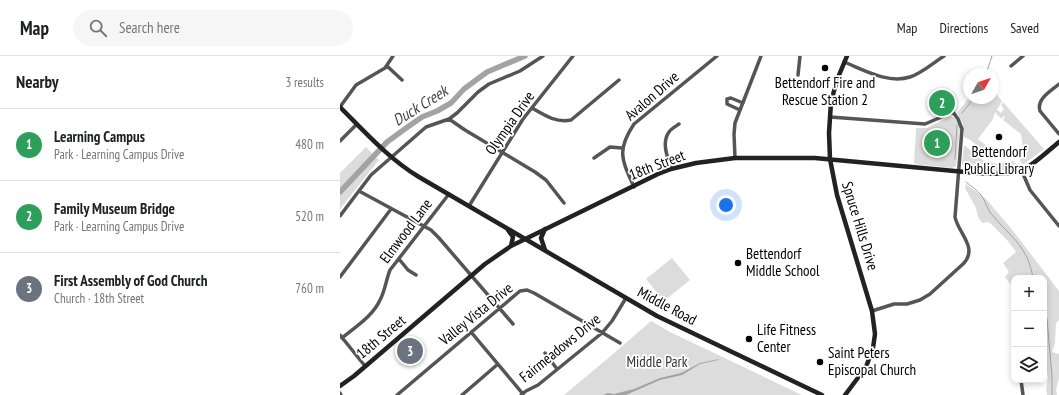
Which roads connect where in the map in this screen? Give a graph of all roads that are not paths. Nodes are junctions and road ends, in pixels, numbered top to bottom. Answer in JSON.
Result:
{"nodes":[{"id":1,"x":393,"y":56,"type":"edge"},
{"id":2,"x":543,"y":56,"type":"edge"},
{"id":3,"x":573,"y":56,"type":"edge"},
{"id":4,"x":718,"y":56,"type":"edge"},
{"id":5,"x":761,"y":56,"type":"edge"},
{"id":6,"x":800,"y":56,"type":"edge"},
{"id":7,"x":846,"y":56,"type":"edge"},
{"id":8,"x":944,"y":56,"type":"edge"},
{"id":9,"x":1023,"y":56,"type":"edge"},
{"id":10,"x":844,"y":62,"type":"junction"},
{"id":11,"x":387,"y":66,"type":"junction"},
{"id":12,"x":1011,"y":66,"type":"dead end"},
{"id":13,"x":798,"y":75,"type":"dead end"},
{"id":14,"x":402,"y":80,"type":"dead end"},
{"id":15,"x":619,"y":80,"type":"dead end"},
{"id":16,"x":1059,"y":84,"type":"edge"},
{"id":17,"x":743,"y":103,"type":"junction"},
{"id":18,"x":340,"y":107,"type":"edge"},
{"id":19,"x":532,"y":108,"type":"junction"},
{"id":20,"x":740,"y":110,"type":"junction"},
{"id":21,"x":830,"y":117,"type":"junction"},
{"id":22,"x":449,"y":119,"type":"junction"},
{"id":23,"x":357,"y":124,"type":"junction"},
{"id":24,"x":679,"y":124,"type":"dead end"},
{"id":25,"x":1059,"y":134,"type":"edge"},
{"id":26,"x":340,"y":141,"type":"edge"},
{"id":27,"x":1059,"y":142,"type":"edge"},
{"id":28,"x":622,"y":148,"type":"junction"},
{"id":29,"x":503,"y":153,"type":"junction"},
{"id":30,"x":389,"y":156,"type":"junction"},
{"id":31,"x":594,"y":158,"type":"dead end"},
{"id":32,"x":735,"y":158,"type":"junction"},
{"id":33,"x":830,"y":159,"type":"junction"},
{"id":34,"x":671,"y":169,"type":"junction"},
{"id":35,"x":1021,"y":169,"type":"junction"},
{"id":36,"x":959,"y":171,"type":"junction"},
{"id":37,"x":634,"y":187,"type":"junction"},
{"id":38,"x":359,"y":191,"type":"junction"},
{"id":39,"x":449,"y":194,"type":"junction"},
{"id":40,"x":564,"y":203,"type":"dead end"},
{"id":41,"x":469,"y":206,"type":"junction"},
{"id":42,"x":391,"y":209,"type":"junction"},
{"id":43,"x":340,"y":216,"type":"edge"},
{"id":44,"x":1059,"y":226,"type":"edge"},
{"id":45,"x":424,"y":227,"type":"junction"},
{"id":46,"x":507,"y":228,"type":"junction"},
{"id":47,"x":545,"y":229,"type":"junction"},
{"id":48,"x":526,"y":239,"type":"junction"},
{"id":49,"x":511,"y":246,"type":"junction"},
{"id":50,"x":545,"y":250,"type":"junction"},
{"id":51,"x":399,"y":260,"type":"junction"},
{"id":52,"x":416,"y":275,"type":"dead end"},
{"id":53,"x":471,"y":276,"type":"junction"},
{"id":54,"x":340,"y":277,"type":"edge"},
{"id":55,"x":626,"y":298,"type":"junction"},
{"id":56,"x":499,"y":308,"type":"junction"},
{"id":57,"x":872,"y":311,"type":"junction"},
{"id":58,"x":512,"y":324,"type":"dead end"},
{"id":59,"x":471,"y":332,"type":"junction"},
{"id":60,"x":602,"y":333,"type":"junction"},
{"id":61,"x":341,"y":337,"type":"edge"},
{"id":62,"x":620,"y":343,"type":"dead end"},
{"id":63,"x":545,"y":353,"type":"dead end"},
{"id":64,"x":498,"y":364,"type":"junction"},
{"id":65,"x":365,"y":366,"type":"junction"},
{"id":66,"x":557,"y":369,"type":"junction"},
{"id":67,"x":1021,"y":383,"type":"edge"},
{"id":68,"x":340,"y":386,"type":"edge"},
{"id":69,"x":522,"y":394,"type":"edge"},
{"id":70,"x":397,"y":395,"type":"edge"},
{"id":71,"x":462,"y":395,"type":"edge"},
{"id":72,"x":822,"y":395,"type":"edge"},
{"id":73,"x":845,"y":395,"type":"edge"},
{"id":74,"x":1023,"y":395,"type":"edge"}],
"edges":[{"from":1,"to":11,"type":"street"},
{"from":2,"to":22,"type":"street"},
{"from":3,"to":19,"type":"street","name":"Olympia Drive"},
{"from":4,"to":28,"type":"street","name":"Avalon Drive"},
{"from":5,"to":17,"type":"street"},
{"from":6,"to":13,"type":"street"},
{"from":7,"to":10,"type":"main road","name":"Spruce Hills Drive"},
{"from":8,"to":10,"type":"street"},
{"from":9,"to":12,"type":"street"},
{"from":10,"to":21,"type":"main road","name":"Spruce Hills Drive"},
{"from":11,"to":14,"type":"street"},
{"from":11,"to":18,"type":"street"},
{"from":15,"to":19,"type":"street"},
{"from":16,"to":25,"type":"street"},
{"from":17,"to":20,"type":"street"},
{"from":17,"to":20,"type":"street"},
{"from":18,"to":23,"type":"main road","name":"Middle Road"},
{"from":19,"to":29,"type":"street","name":"Olympia Drive"},
{"from":20,"to":32,"type":"street"},
{"from":21,"to":33,"type":"main road","name":"Spruce Hills Drive"},
{"from":21,"to":36,"type":"street"},
{"from":22,"to":29,"type":"street"},
{"from":22,"to":30,"type":"street"},
{"from":23,"to":26,"type":"street"},
{"from":23,"to":30,"type":"main road","name":"Middle Road"},
{"from":24,"to":34,"type":"street"},
{"from":27,"to":35,"type":"main road","name":"18th Street"},
{"from":28,"to":31,"type":"street"},
{"from":28,"to":37,"type":"street"},
{"from":29,"to":40,"type":"street"},
{"from":29,"to":41,"type":"street","name":"Olympia Drive"},
{"from":30,"to":38,"type":"street"},
{"from":30,"to":39,"type":"main road","name":"Middle Road"},
{"from":32,"to":33,"type":"main road","name":"18th Street"},
{"from":32,"to":34,"type":"main road","name":"18th Street"},
{"from":33,"to":36,"type":"main road","name":"18th Street"},
{"from":33,"to":57,"type":"main road","name":"Spruce Hills Drive"},
{"from":34,"to":37,"type":"main road","name":"18th Street"},
{"from":35,"to":36,"type":"main road","name":"18th Street"},
{"from":35,"to":44,"type":"street"},
{"from":36,"to":57,"type":"street"},
{"from":37,"to":47,"type":"main road","name":"18th Street"},
{"from":38,"to":42,"type":"street"},
{"from":38,"to":43,"type":"street"},
{"from":39,"to":41,"type":"main road","name":"Middle Road"},
{"from":39,"to":45,"type":"street","name":"Elmwood Lane"},
{"from":41,"to":46,"type":"main road","name":"Middle Road"},
{"from":42,"to":45,"type":"street"},
{"from":42,"to":54,"type":"street"},
{"from":45,"to":51,"type":"street","name":"Elmwood Lane"},
{"from":45,"to":53,"type":"street"},
{"from":46,"to":48,"type":"main road","name":"Middle Road"},
{"from":46,"to":49,"type":"main road"},
{"from":47,"to":48,"type":"main road","name":"18th Street"},
{"from":47,"to":50,"type":"main road"},
{"from":48,"to":49,"type":"main road","name":"18th Street"},
{"from":48,"to":50,"type":"main road","name":"Middle Road"},
{"from":49,"to":53,"type":"main road","name":"18th Street"},
{"from":50,"to":55,"type":"main road","name":"Middle Road"},
{"from":51,"to":52,"type":"street"},
{"from":51,"to":61,"type":"street","name":"Elmwood Lane"},
{"from":53,"to":56,"type":"street"},
{"from":53,"to":65,"type":"main road","name":"18th Street"},
{"from":55,"to":60,"type":"street","name":"Fairmeadows Drive"},
{"from":55,"to":72,"type":"main road","name":"Middle Road"},
{"from":56,"to":58,"type":"street"},
{"from":56,"to":59,"type":"street","name":"Valley Vista Drive"},
{"from":56,"to":60,"type":"street","name":"Valley Vista Drive"},
{"from":57,"to":73,"type":"main road","name":"Spruce Hills Drive"},
{"from":59,"to":64,"type":"street"},
{"from":59,"to":70,"type":"street","name":"Valley Vista Drive"},
{"from":60,"to":62,"type":"street","name":"Valley Vista Drive"},
{"from":60,"to":66,"type":"street","name":"Fairmeadows Drive"},
{"from":61,"to":65,"type":"street"},
{"from":63,"to":66,"type":"street"},
{"from":64,"to":69,"type":"street"},
{"from":64,"to":71,"type":"street"},
{"from":65,"to":68,"type":"main road","name":"18th Street"},
{"from":66,"to":69,"type":"street","name":"Fairmeadows Drive"},
{"from":67,"to":74,"type":"street"}]}
